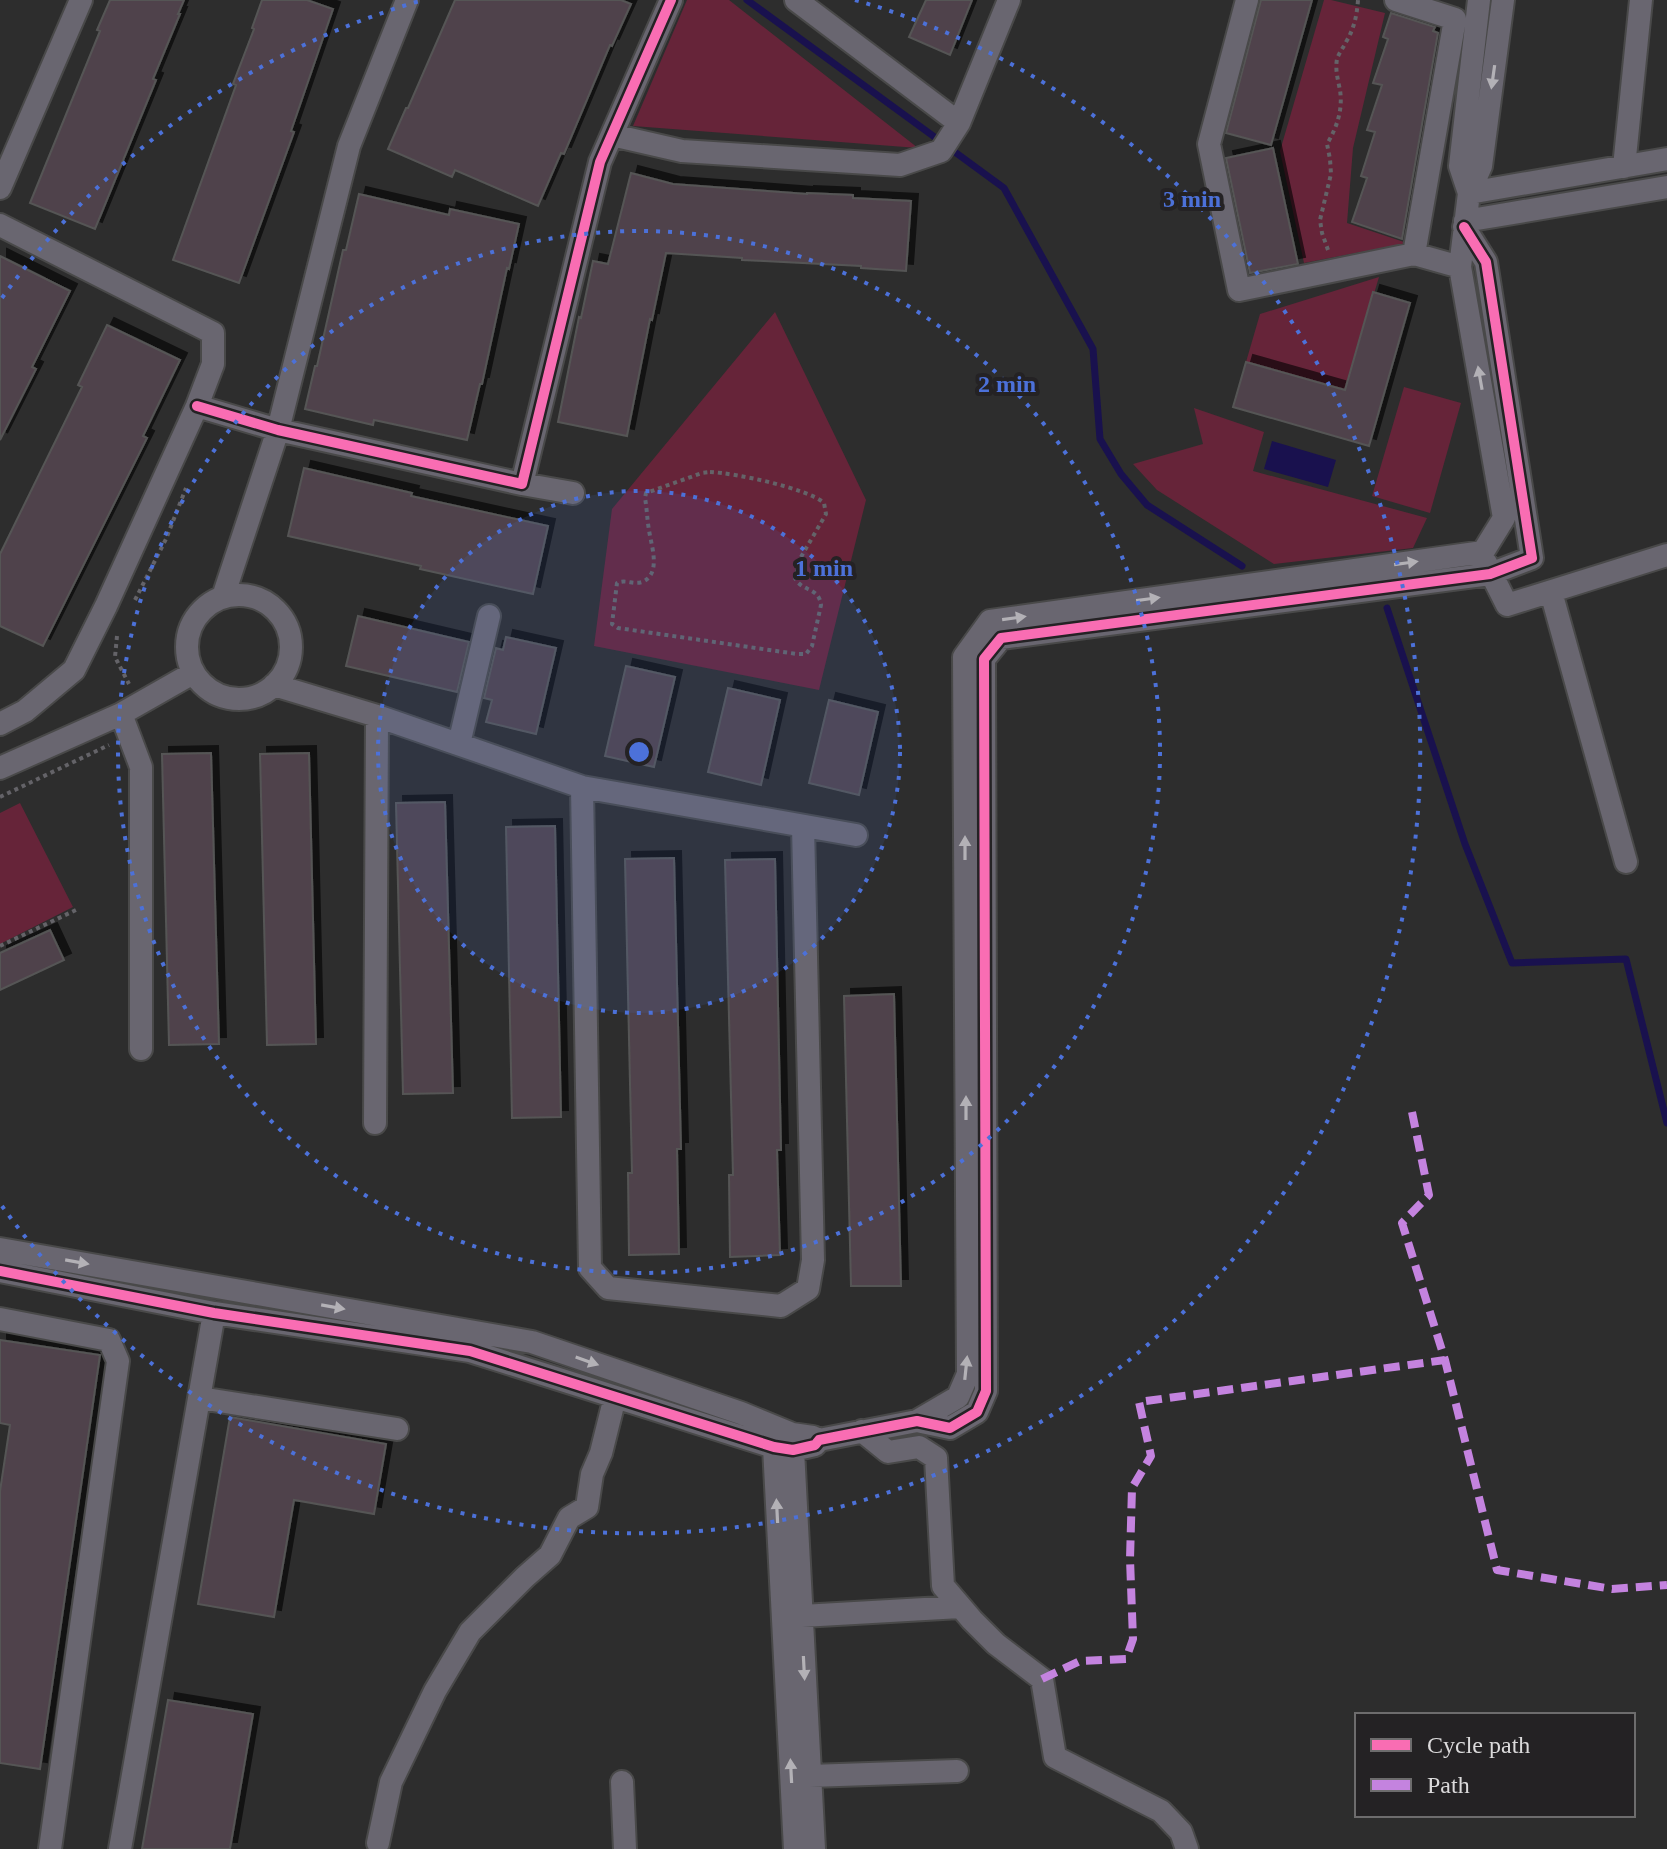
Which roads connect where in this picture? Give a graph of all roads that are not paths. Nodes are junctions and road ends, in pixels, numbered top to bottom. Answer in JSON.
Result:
{"nodes":[{"id":1,"x":81,"y":0,"type":"edge"},
{"id":2,"x":407,"y":0,"type":"edge"},
{"id":3,"x":671,"y":0,"type":"edge"},
{"id":4,"x":796,"y":0,"type":"edge"},
{"id":5,"x":1009,"y":0,"type":"edge"},
{"id":6,"x":1247,"y":0,"type":"edge"},
{"id":7,"x":1396,"y":0,"type":"edge"},
{"id":8,"x":1479,"y":0,"type":"edge"},
{"id":9,"x":1503,"y":0,"type":"edge"},
{"id":10,"x":1641,"y":0,"type":"edge"},
{"id":11,"x":959,"y":123,"type":"junction"},
{"id":12,"x":612,"y":135,"type":"junction"},
{"id":13,"x":1667,"y":159,"type":"edge"},
{"id":14,"x":1624,"y":167,"type":"junction"},
{"id":15,"x":1667,"y":187,"type":"edge"},
{"id":16,"x":0,"y":188,"type":"edge"},
{"id":17,"x":1469,"y":193,"type":"junction"},
{"id":18,"x":1464,"y":224,"type":"junction"},
{"id":19,"x":0,"y":225,"type":"edge"},
{"id":20,"x":1414,"y":254,"type":"junction"},
{"id":21,"x":1460,"y":267,"type":"junction"},
{"id":22,"x":197,"y":406,"type":"junction"},
{"id":23,"x":278,"y":430,"type":"junction"},
{"id":24,"x":522,"y":484,"type":"junction"},
{"id":25,"x":573,"y":493,"type":"dead end"},
{"id":26,"x":1483,"y":552,"type":"junction"},
{"id":27,"x":1667,"y":555,"type":"edge"},
{"id":28,"x":1490,"y":574,"type":"junction"},
{"id":29,"x":1551,"y":592,"type":"junction"},
{"id":30,"x":223,"y":597,"type":"junction"},
{"id":31,"x":489,"y":616,"type":"dead end"},
{"id":32,"x":193,"y":673,"type":"junction"},
{"id":33,"x":274,"y":685,"type":"junction"},
{"id":34,"x":131,"y":709,"type":"junction"},
{"id":35,"x":377,"y":716,"type":"junction"},
{"id":36,"x":0,"y":724,"type":"edge"},
{"id":37,"x":459,"y":744,"type":"junction"},
{"id":38,"x":0,"y":768,"type":"edge"},
{"id":39,"x":582,"y":787,"type":"junction"},
{"id":40,"x":803,"y":826,"type":"junction"},
{"id":41,"x":856,"y":835,"type":"dead end"},
{"id":42,"x":1626,"y":862,"type":"dead end"},
{"id":43,"x":141,"y":1049,"type":"dead end"},
{"id":44,"x":375,"y":1123,"type":"dead end"},
{"id":45,"x":0,"y":1249,"type":"edge"},
{"id":46,"x":0,"y":1271,"type":"edge"},
{"id":47,"x":214,"y":1313,"type":"junction"},
{"id":48,"x":0,"y":1319,"type":"edge"},
{"id":49,"x":615,"y":1397,"type":"junction"},
{"id":50,"x":200,"y":1398,"type":"junction"},
{"id":51,"x":917,"y":1421,"type":"junction"},
{"id":52,"x":397,"y":1429,"type":"dead end"},
{"id":53,"x":862,"y":1431,"type":"junction"},
{"id":54,"x":819,"y":1440,"type":"junction"},
{"id":55,"x":783,"y":1449,"type":"junction"},
{"id":56,"x":960,"y":1607,"type":"junction"},
{"id":57,"x":802,"y":1616,"type":"junction"},
{"id":58,"x":957,"y":1771,"type":"dead end"},
{"id":59,"x":810,"y":1776,"type":"junction"},
{"id":60,"x":622,"y":1782,"type":"dead end"},
{"id":61,"x":378,"y":1843,"type":"dead end"},
{"id":62,"x":50,"y":1849,"type":"edge"},
{"id":63,"x":120,"y":1849,"type":"edge"},
{"id":64,"x":625,"y":1849,"type":"edge"},
{"id":65,"x":795,"y":1849,"type":"edge"},
{"id":66,"x":814,"y":1849,"type":"edge"},
{"id":67,"x":1187,"y":1849,"type":"edge"}],
"edges":[{"from":1,"to":16,"type":"street"},
{"from":2,"to":23,"type":"street"},
{"from":3,"to":12,"type":"street"},
{"from":4,"to":11,"type":"street"},
{"from":5,"to":11,"type":"street"},
{"from":6,"to":20,"type":"street"},
{"from":7,"to":20,"type":"street"},
{"from":8,"to":17,"type":"street"},
{"from":9,"to":17,"type":"street","one_way":true},
{"from":10,"to":14,"type":"street"},
{"from":11,"to":12,"type":"street"},
{"from":12,"to":24,"type":"street"},
{"from":13,"to":14,"type":"street"},
{"from":14,"to":17,"type":"street"},
{"from":15,"to":18,"type":"street"},
{"from":17,"to":18,"type":"street"},
{"from":18,"to":21,"type":"street"},
{"from":18,"to":28,"type":"street"},
{"from":19,"to":22,"type":"street"},
{"from":20,"to":21,"type":"street"},
{"from":26,"to":21,"type":"street","one_way":true},
{"from":22,"to":23,"type":"street"},
{"from":22,"to":36,"type":"street"},
{"from":23,"to":24,"type":"street"},
{"from":23,"to":30,"type":"street"},
{"from":24,"to":25,"type":"street"},
{"from":26,"to":28,"type":"street"},
{"from":51,"to":26,"type":"street","one_way":true},
{"from":27,"to":29,"type":"street"},
{"from":28,"to":29,"type":"street"},
{"from":28,"to":51,"type":"street"},
{"from":29,"to":42,"type":"street"},
{"from":30,"to":32,"type":"street"},
{"from":30,"to":33,"type":"street"},
{"from":31,"to":37,"type":"street"},
{"from":32,"to":33,"type":"street"},
{"from":32,"to":34,"type":"street"},
{"from":33,"to":35,"type":"street"},
{"from":34,"to":38,"type":"street"},
{"from":34,"to":43,"type":"street"},
{"from":35,"to":37,"type":"street"},
{"from":35,"to":44,"type":"street"},
{"from":37,"to":39,"type":"street"},
{"from":39,"to":40,"type":"street"},
{"from":39,"to":40,"type":"street"},
{"from":40,"to":41,"type":"street"},
{"from":45,"to":54,"type":"street","one_way":true},
{"from":46,"to":47,"type":"street"},
{"from":47,"to":49,"type":"street"},
{"from":47,"to":50,"type":"street"},
{"from":48,"to":62,"type":"street"},
{"from":49,"to":55,"type":"street"},
{"from":49,"to":61,"type":"street"},
{"from":50,"to":52,"type":"street"},
{"from":50,"to":63,"type":"street"},
{"from":51,"to":53,"type":"street"},
{"from":53,"to":54,"type":"street"},
{"from":53,"to":56,"type":"street"},
{"from":54,"to":55,"type":"street"},
{"from":55,"to":57,"type":"street"},
{"from":65,"to":55,"type":"street","one_way":true},
{"from":56,"to":57,"type":"street"},
{"from":56,"to":67,"type":"street"},
{"from":57,"to":59,"type":"street","one_way":true},
{"from":58,"to":59,"type":"street"},
{"from":59,"to":66,"type":"street"},
{"from":60,"to":64,"type":"street"}]}
